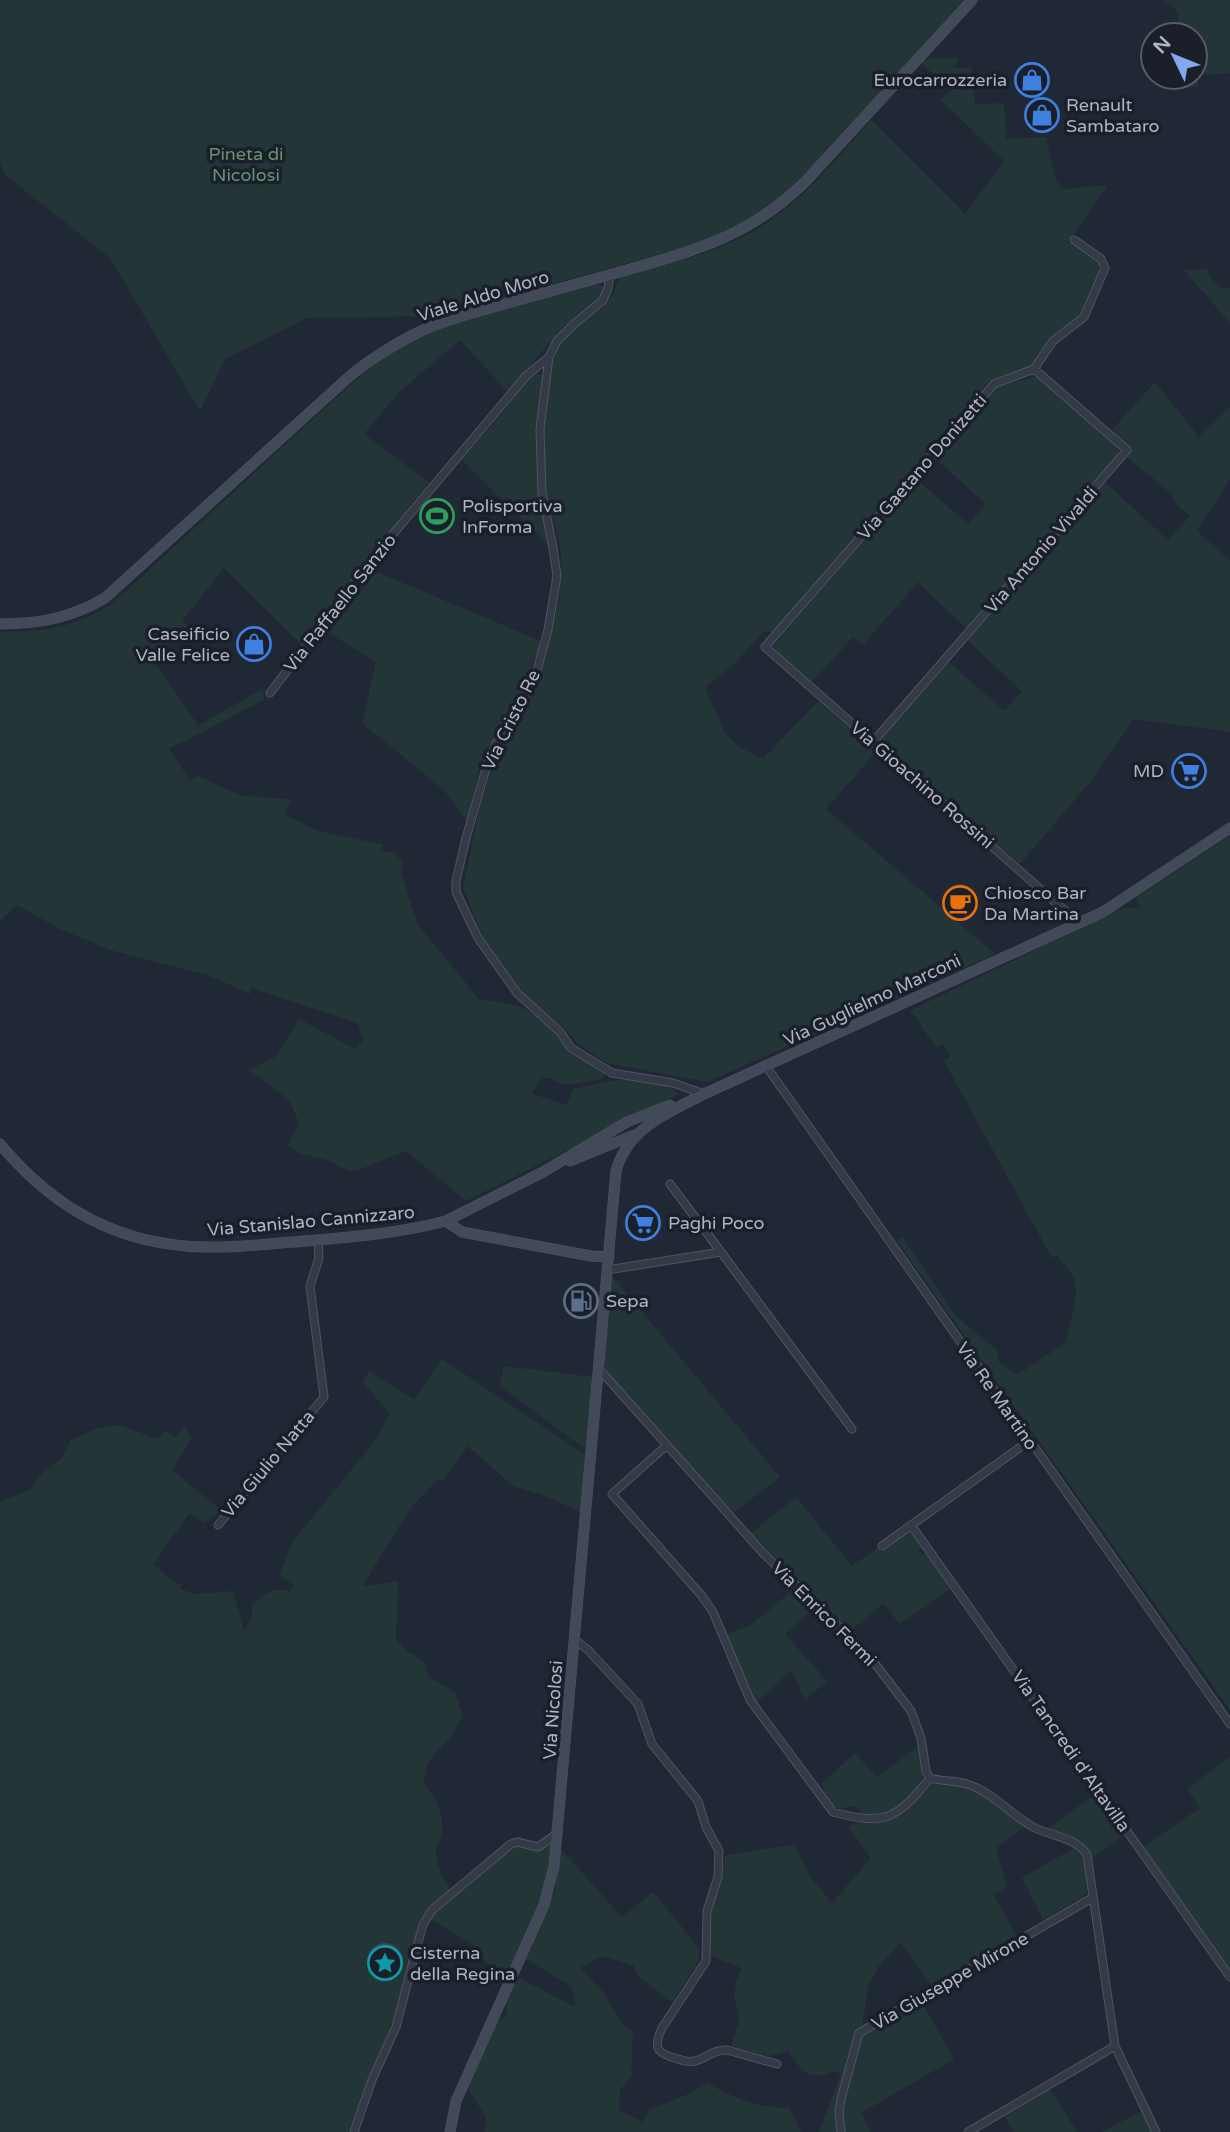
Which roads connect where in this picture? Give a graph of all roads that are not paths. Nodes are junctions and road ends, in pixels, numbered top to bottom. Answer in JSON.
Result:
{"nodes":[{"id":1,"x":972,"y":0,"type":"edge"},
{"id":2,"x":1074,"y":240,"type":"dead end"},
{"id":3,"x":610,"y":274,"type":"junction"},
{"id":4,"x":550,"y":357,"type":"junction"},
{"id":5,"x":1034,"y":369,"type":"junction"},
{"id":6,"x":0,"y":624,"type":"edge"},
{"id":7,"x":765,"y":647,"type":"joint"},
{"id":8,"x":270,"y":693,"type":"dead end"},
{"id":9,"x":873,"y":743,"type":"junction"},
{"id":10,"x":1230,"y":828,"type":"edge"},
{"id":11,"x":1079,"y":923,"type":"junction"},
{"id":12,"x":766,"y":1066,"type":"junction"},
{"id":13,"x":704,"y":1094,"type":"junction"},
{"id":14,"x":638,"y":1133,"type":"junction"},
{"id":15,"x":0,"y":1144,"type":"edge"},
{"id":16,"x":543,"y":1171,"type":"junction"},
{"id":17,"x":670,"y":1184,"type":"dead end"},
{"id":18,"x":446,"y":1221,"type":"junction"},
{"id":19,"x":318,"y":1240,"type":"junction"},
{"id":20,"x":721,"y":1252,"type":"junction"},
{"id":21,"x":608,"y":1257,"type":"junction"},
{"id":22,"x":607,"y":1270,"type":"junction"},
{"id":23,"x":600,"y":1370,"type":"junction"},
{"id":24,"x":852,"y":1429,"type":"dead end"},
{"id":25,"x":1029,"y":1441,"type":"junction"},
{"id":26,"x":666,"y":1446,"type":"junction"},
{"id":27,"x":218,"y":1525,"type":"dead end"},
{"id":28,"x":911,"y":1525,"type":"junction"},
{"id":29,"x":882,"y":1546,"type":"dead end"},
{"id":30,"x":574,"y":1639,"type":"junction"},
{"id":31,"x":1230,"y":1724,"type":"edge"},
{"id":32,"x":930,"y":1778,"type":"junction"},
{"id":33,"x":558,"y":1833,"type":"junction"},
{"id":34,"x":1092,"y":1898,"type":"junction"},
{"id":35,"x":1230,"y":1977,"type":"edge"},
{"id":36,"x":1115,"y":2046,"type":"junction"},
{"id":37,"x":777,"y":2064,"type":"dead end"},
{"id":38,"x":354,"y":2132,"type":"edge"},
{"id":39,"x":450,"y":2132,"type":"edge"},
{"id":40,"x":841,"y":2132,"type":"edge"},
{"id":41,"x":968,"y":2132,"type":"edge"},
{"id":42,"x":1156,"y":2132,"type":"edge"}],
"edges":[{"from":1,"to":3,"type":"street","name":"Viale Aldo Moro"},
{"from":2,"to":5,"type":"street"},
{"from":3,"to":4,"type":"street","name":"Via Cristo Re"},
{"from":3,"to":6,"type":"street","name":"Viale Aldo Moro"},
{"from":4,"to":8,"type":"street","name":"Via Raffaello Sanzio"},
{"from":4,"to":13,"type":"street","name":"Via Cristo Re"},
{"from":5,"to":7,"type":"street","name":"Via Gaetano Donizetti"},
{"from":5,"to":9,"type":"street","name":"Via Antonio Vivaldi"},
{"from":7,"to":9,"type":"street","name":"Via Gioachino Rossini"},
{"from":9,"to":11,"type":"street","name":"Via Gioachino Rossini"},
{"from":10,"to":11,"type":"street","name":"Via Guglielmo Marconi"},
{"from":11,"to":12,"type":"street","name":"Via Guglielmo Marconi"},
{"from":12,"to":13,"type":"street","name":"Via Guglielmo Marconi"},
{"from":12,"to":25,"type":"street","name":"Via Re Martino"},
{"from":13,"to":14,"type":"street","name":"Via Guglielmo Marconi"},
{"from":13,"to":16,"type":"street"},
{"from":14,"to":16,"type":"street"},
{"from":14,"to":21,"type":"street","name":"Via Guglielmo Marconi"},
{"from":15,"to":19,"type":"street","name":"Via Stanislao Cannizzaro"},
{"from":16,"to":18,"type":"street","name":"Via Stanislao Cannizzaro"},
{"from":17,"to":20,"type":"street"},
{"from":18,"to":19,"type":"street","name":"Via Stanislao Cannizzaro"},
{"from":18,"to":21,"type":"street"},
{"from":19,"to":27,"type":"street","name":"Via Giulio Natta"},
{"from":20,"to":22,"type":"street"},
{"from":20,"to":24,"type":"street"},
{"from":21,"to":22,"type":"street","name":"Via Guglielmo Marconi"},
{"from":22,"to":23,"type":"street","name":"Via Nicolosi"},
{"from":23,"to":26,"type":"street","name":"Via Enrico Fermi"},
{"from":23,"to":30,"type":"street","name":"Via Nicolosi"},
{"from":25,"to":28,"type":"street"},
{"from":25,"to":31,"type":"street","name":"Via Re Martino"},
{"from":26,"to":32,"type":"street","name":"Via Enrico Fermi"},
{"from":26,"to":32,"type":"street"},
{"from":28,"to":29,"type":"street"},
{"from":28,"to":35,"type":"street","name":"Via Tancredi d'Altavilla"},
{"from":30,"to":33,"type":"street","name":"Via Nicolosi"},
{"from":30,"to":37,"type":"street"},
{"from":32,"to":34,"type":"street"},
{"from":33,"to":38,"type":"street"},
{"from":33,"to":39,"type":"street","name":"Via Nicolosi"},
{"from":34,"to":36,"type":"street"},
{"from":34,"to":40,"type":"street","name":"Via Giuseppe Mirone"},
{"from":36,"to":41,"type":"street"},
{"from":36,"to":42,"type":"street"}]}
